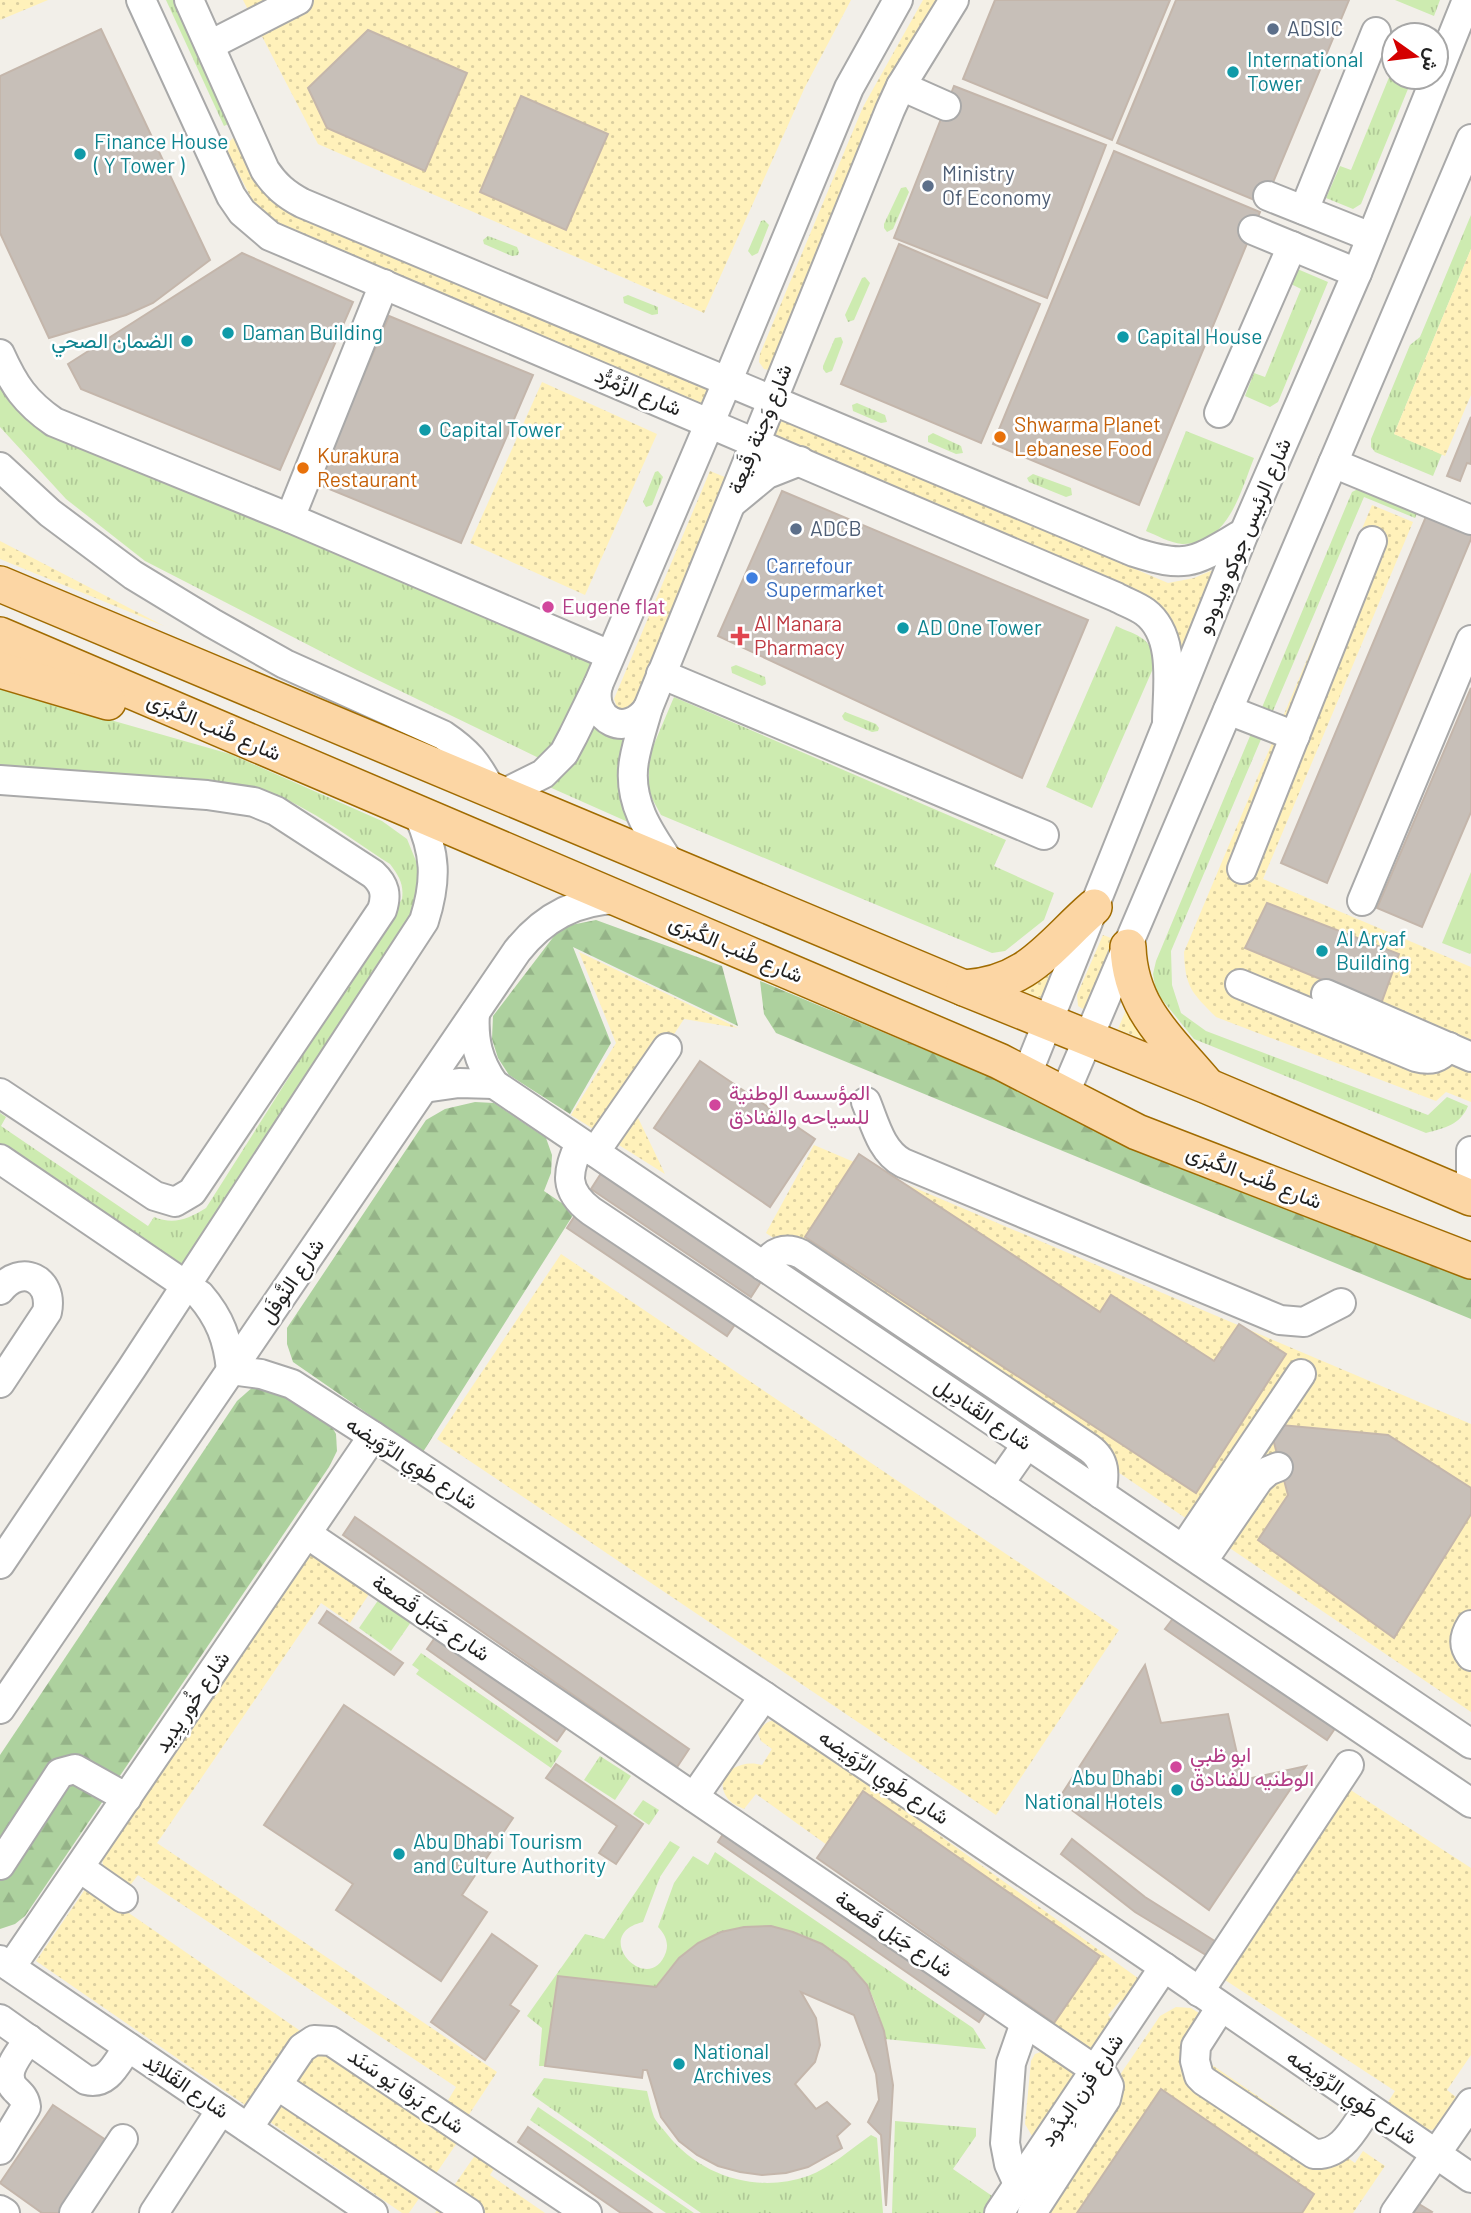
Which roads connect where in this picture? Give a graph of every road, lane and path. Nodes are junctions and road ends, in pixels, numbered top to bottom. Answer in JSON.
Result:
{"nodes":[{"id":1,"x":141,"y":0,"type":"edge"},
{"id":2,"x":189,"y":0,"type":"edge"},
{"id":3,"x":298,"y":0,"type":"edge"},
{"id":4,"x":898,"y":0,"type":"edge"},
{"id":5,"x":954,"y":0,"type":"edge"},
{"id":6,"x":1467,"y":0,"type":"edge"},
{"id":7,"x":269,"y":7,"type":"edge"},
{"id":8,"x":1376,"y":32,"type":"dead end"},
{"id":9,"x":210,"y":46,"type":"junction"},
{"id":10,"x":901,"y":86,"type":"junction"},
{"id":11,"x":947,"y":106,"type":"dead end"},
{"id":12,"x":1471,"y":139,"type":"edge"},
{"id":13,"x":1268,"y":196,"type":"dead end"},
{"id":14,"x":1303,"y":210,"type":"junction"},
{"id":15,"x":1253,"y":230,"type":"dead end"},
{"id":16,"x":1371,"y":237,"type":"junction"},
{"id":17,"x":1291,"y":245,"type":"junction"},
{"id":18,"x":1357,"y":273,"type":"junction"},
{"id":19,"x":384,"y":284,"type":"junction"},
{"id":20,"x":0,"y":354,"type":"edge"},
{"id":21,"x":728,"y":380,"type":"junction"},
{"id":22,"x":772,"y":400,"type":"junction"},
{"id":23,"x":1219,"y":413,"type":"dead end"},
{"id":24,"x":709,"y":422,"type":"junction"},
{"id":25,"x":754,"y":442,"type":"junction"},
{"id":26,"x":800,"y":461,"type":"junction"},
{"id":27,"x":1333,"y":463,"type":"junction"},
{"id":28,"x":0,"y":467,"type":"edge"},
{"id":29,"x":728,"y":506,"type":"junction"},
{"id":30,"x":290,"y":518,"type":"junction"},
{"id":31,"x":1471,"y":520,"type":"edge"},
{"id":32,"x":1244,"y":533,"type":"junction"},
{"id":33,"x":1372,"y":541,"type":"dead end"},
{"id":34,"x":0,"y":584,"type":"edge"},
{"id":35,"x":0,"y":635,"type":"edge"},
{"id":36,"x":1471,"y":640,"type":"edge"},
{"id":37,"x":610,"y":655,"type":"junction"},
{"id":38,"x":0,"y":670,"type":"edge"},
{"id":39,"x":661,"y":674,"type":"junction"},
{"id":40,"x":598,"y":685,"type":"junction"},
{"id":41,"x":648,"y":708,"type":"junction"},
{"id":42,"x":1228,"y":710,"type":"junction"},
{"id":43,"x":1167,"y":723,"type":"junction"},
{"id":44,"x":1295,"y":736,"type":"junction"},
{"id":45,"x":256,"y":745,"type":"junction"},
{"id":46,"x":0,"y":780,"type":"edge"},
{"id":47,"x":496,"y":792,"type":"junction"},
{"id":48,"x":418,"y":814,"type":"junction"},
{"id":49,"x":1044,"y":835,"type":"dead end"},
{"id":50,"x":672,"y":866,"type":"junction"},
{"id":51,"x":1242,"y":869,"type":"dead end"},
{"id":52,"x":618,"y":899,"type":"junction"},
{"id":53,"x":1362,"y":901,"type":"dead end"},
{"id":54,"x":1094,"y":907,"type":"junction"},
{"id":55,"x":1128,"y":947,"type":"junction"},
{"id":56,"x":1240,"y":984,"type":"dead end"},
{"id":57,"x":964,"y":988,"type":"junction"},
{"id":58,"x":1326,"y":994,"type":"dead end"},
{"id":59,"x":475,"y":1013,"type":"junction"},
{"id":60,"x":1048,"y":1022,"type":"junction"},
{"id":61,"x":1088,"y":1038,"type":"junction"},
{"id":62,"x":667,"y":1048,"type":"dead end"},
{"id":63,"x":1460,"y":1052,"type":"edge"},
{"id":64,"x":1027,"y":1074,"type":"junction"},
{"id":65,"x":494,"y":1084,"type":"junction"},
{"id":66,"x":1207,"y":1086,"type":"junction"},
{"id":67,"x":424,"y":1088,"type":"junction"},
{"id":68,"x":0,"y":1093,"type":"edge"},
{"id":69,"x":1065,"y":1095,"type":"junction"},
{"id":70,"x":866,"y":1102,"type":"dead end"},
{"id":71,"x":588,"y":1148,"type":"junction"},
{"id":72,"x":1471,"y":1151,"type":"edge"},
{"id":73,"x":0,"y":1158,"type":"edge"},
{"id":74,"x":0,"y":1177,"type":"edge"},
{"id":75,"x":1471,"y":1180,"type":"edge"},
{"id":76,"x":1471,"y":1198,"type":"edge"},
{"id":77,"x":62,"y":1210,"type":"junction"},
{"id":78,"x":1471,"y":1261,"type":"edge"},
{"id":79,"x":763,"y":1266,"type":"junction"},
{"id":80,"x":0,"y":1290,"type":"edge"},
{"id":81,"x":182,"y":1291,"type":"junction"},
{"id":82,"x":1341,"y":1303,"type":"dead end"},
{"id":83,"x":260,"y":1328,"type":"junction"},
{"id":84,"x":231,"y":1370,"type":"junction"},
{"id":85,"x":1301,"y":1374,"type":"dead end"},
{"id":86,"x":0,"y":1383,"type":"edge"},
{"id":87,"x":292,"y":1384,"type":"junction"},
{"id":88,"x":373,"y":1436,"type":"junction"},
{"id":89,"x":1027,"y":1444,"type":"junction"},
{"id":90,"x":1278,"y":1467,"type":"dead end"},
{"id":91,"x":999,"y":1483,"type":"junction"},
{"id":92,"x":1101,"y":1494,"type":"junction"},
{"id":93,"x":307,"y":1534,"type":"junction"},
{"id":94,"x":1192,"y":1556,"type":"junction"},
{"id":95,"x":0,"y":1564,"type":"edge"},
{"id":96,"x":1471,"y":1625,"type":"edge"},
{"id":97,"x":1471,"y":1656,"type":"edge"},
{"id":98,"x":764,"y":1696,"type":"junction"},
{"id":99,"x":0,"y":1709,"type":"edge"},
{"id":100,"x":1471,"y":1744,"type":"edge"},
{"id":101,"x":1349,"y":1765,"type":"dead end"},
{"id":102,"x":694,"y":1797,"type":"junction"},
{"id":103,"x":127,"y":1798,"type":"junction"},
{"id":104,"x":1471,"y":1803,"type":"edge"},
{"id":105,"x":0,"y":1865,"type":"edge"},
{"id":106,"x":80,"y":1868,"type":"junction"},
{"id":107,"x":123,"y":1898,"type":"dead end"},
{"id":108,"x":6,"y":1964,"type":"edge"},
{"id":109,"x":1164,"y":1967,"type":"junction"},
{"id":110,"x":1210,"y":1999,"type":"junction"},
{"id":111,"x":0,"y":2019,"type":"edge"},
{"id":112,"x":1025,"y":2023,"type":"junction"},
{"id":113,"x":29,"y":2039,"type":"junction"},
{"id":114,"x":128,"y":2047,"type":"junction"},
{"id":115,"x":1096,"y":2069,"type":"junction"},
{"id":116,"x":277,"y":2085,"type":"junction"},
{"id":117,"x":1471,"y":2102,"type":"edge"},
{"id":118,"x":1368,"y":2108,"type":"junction"},
{"id":119,"x":221,"y":2110,"type":"junction"},
{"id":120,"x":248,"y":2128,"type":"junction"},
{"id":121,"x":123,"y":2139,"type":"dead end"},
{"id":122,"x":0,"y":2150,"type":"edge"},
{"id":123,"x":1436,"y":2154,"type":"junction"},
{"id":124,"x":1471,"y":2178,"type":"edge"},
{"id":125,"x":1018,"y":2184,"type":"junction"},
{"id":126,"x":0,"y":2210,"type":"edge"},
{"id":127,"x":5,"y":2213,"type":"edge"},
{"id":128,"x":74,"y":2213,"type":"edge"},
{"id":129,"x":154,"y":2213,"type":"edge"},
{"id":130,"x":373,"y":2213,"type":"edge"},
{"id":131,"x":469,"y":2213,"type":"edge"},
{"id":132,"x":587,"y":2213,"type":"edge"},
{"id":133,"x":999,"y":2213,"type":"edge"},
{"id":134,"x":1032,"y":2213,"type":"edge"},
{"id":135,"x":1395,"y":2213,"type":"edge"}],
"edges":[{"from":1,"to":19,"type":"street","name":"شارع الزُمُرُّد"},
{"from":2,"to":9,"type":"street"},
{"from":3,"to":7,"type":"street"},
{"from":4,"to":21,"type":"street"},
{"from":5,"to":10,"type":"street","name":"شارع وَجنة رقَيعة"},
{"from":6,"to":16,"type":"street","name":"شارع الرئيس جوكو ويدودو"},
{"from":7,"to":9,"type":"street"},
{"from":8,"to":14,"type":"street"},
{"from":9,"to":21,"type":"street"},
{"from":10,"to":11,"type":"street"},
{"from":10,"to":22,"type":"street","name":"شارع وَجنة رقَيعة"},
{"from":12,"to":27,"type":"street"},
{"from":13,"to":14,"type":"street"},
{"from":14,"to":16,"type":"street"},
{"from":14,"to":17,"type":"street"},
{"from":15,"to":17,"type":"street"},
{"from":16,"to":18,"type":"street","name":"شارع الرئيس جوكو ويدودو"},
{"from":17,"to":18,"type":"street"},
{"from":17,"to":23,"type":"street"},
{"from":18,"to":32,"type":"street","name":"شارع الرئيس جوكو ويدودو"},
{"from":19,"to":24,"type":"street","name":"شارع الزُمُرُّد"},
{"from":19,"to":30,"type":"street"},
{"from":20,"to":30,"type":"street"},
{"from":21,"to":22,"type":"street"},
{"from":21,"to":24,"type":"street"},
{"from":22,"to":25,"type":"street","name":"شارع وَجنة رقَيعة"},
{"from":22,"to":32,"type":"street"},
{"from":24,"to":25,"type":"street","name":"شارع الزُمُرُّد"},
{"from":24,"to":37,"type":"street"},
{"from":25,"to":26,"type":"street","name":"شارع الزُمُرُّد"},
{"from":25,"to":29,"type":"street","name":"شارع وَجنة رقَيعة"},
{"from":26,"to":29,"type":"street"},
{"from":26,"to":43,"type":"street","name":"شارع الزُمُرُّد"},
{"from":27,"to":31,"type":"street"},
{"from":27,"to":42,"type":"street"},
{"from":28,"to":47,"type":"street"},
{"from":29,"to":39,"type":"street","name":"شارع وَجنة رقَيعة"},
{"from":30,"to":37,"type":"street"},
{"from":32,"to":43,"type":"street","name":"شارع الرئيس جوكو ويدودو"},
{"from":33,"to":44,"type":"street"},
{"from":34,"to":47,"type":"main road"},
{"from":35,"to":45,"type":"main road","name":"شارع طُنب الكُبرَى"},
{"from":36,"to":53,"type":"street"},
{"from":37,"to":40,"type":"street"},
{"from":38,"to":45,"type":"main road"},
{"from":39,"to":41,"type":"street","name":"شارع وَجنة رقَيعة"},
{"from":39,"to":49,"type":"street"},
{"from":40,"to":41,"type":"street"},
{"from":40,"to":47,"type":"street"},
{"from":41,"to":50,"type":"street","name":"شارع وَجنة رقَيعة"},
{"from":42,"to":44,"type":"street"},
{"from":42,"to":55,"type":"street"},
{"from":43,"to":54,"type":"street","name":"شارع الرئيس جوكو ويدودو"},
{"from":44,"to":51,"type":"street"},
{"from":45,"to":48,"type":"main road","name":"شارع طُنب الكُبرَى"},
{"from":46,"to":68,"type":"street"},
{"from":47,"to":50,"type":"main road"},
{"from":48,"to":52,"type":"main road","name":"شارع طُنب الكُبرَى"},
{"from":48,"to":81,"type":"street"},
{"from":50,"to":57,"type":"main road"},
{"from":52,"to":59,"type":"street","name":"شارع النَّوفَل"},
{"from":52,"to":64,"type":"main road","name":"شارع طُنب الكُبرَى"},
{"from":54,"to":57,"type":"main road"},
{"from":54,"to":60,"type":"street","name":"شارع الرئيس جوكو ويدودو"},
{"from":55,"to":61,"type":"street"},
{"from":55,"to":66,"type":"main road"},
{"from":56,"to":63,"type":"street"},
{"from":57,"to":60,"type":"main road"},
{"from":58,"to":63,"type":"street"},
{"from":59,"to":65,"type":"street","name":"شارع القَنادِيل"},
{"from":59,"to":67,"type":"street","name":"شارع النَّوفَل"},
{"from":60,"to":61,"type":"main road"},
{"from":60,"to":64,"type":"street","name":"شارع الرئيس جوكو ويدودو"},
{"from":61,"to":66,"type":"main road"},
{"from":61,"to":69,"type":"street"},
{"from":62,"to":71,"type":"street"},
{"from":64,"to":69,"type":"main road","name":"شارع طُنب الكُبرَى"},
{"from":65,"to":67,"type":"street"},
{"from":65,"to":71,"type":"street","name":"شارع القَنادِيل"},
{"from":66,"to":76,"type":"main road"},
{"from":67,"to":83,"type":"street","name":"شارع النَّوفَل"},
{"from":69,"to":78,"type":"main road","name":"شارع طُنب الكُبرَى"},
{"from":70,"to":82,"type":"street"},
{"from":71,"to":79,"type":"street","name":"شارع القَنادِيل"},
{"from":71,"to":91,"type":"street"},
{"from":72,"to":75,"type":"street"},
{"from":73,"to":77,"type":"street"},
{"from":74,"to":77,"type":"street"},
{"from":77,"to":81,"type":"street"},
{"from":79,"to":89,"type":"street","name":"شارع القَنادِيل"},
{"from":79,"to":92,"type":"street"},
{"from":80,"to":86,"type":"street"},
{"from":81,"to":84,"type":"street"},
{"from":81,"to":95,"type":"street"},
{"from":83,"to":84,"type":"street","name":"شارع النَّوفَل"},
{"from":83,"to":87,"type":"street","name":"شارع طَوِي الرِّوَيضه"},
{"from":84,"to":87,"type":"street","name":"شارع طَوِي الرِّوَيضه"},
{"from":84,"to":99,"type":"street","name":"شارع النَّوفَل"},
{"from":85,"to":94,"type":"street"},
{"from":87,"to":88,"type":"street","name":"شارع طَوِي الرِّوَيضه"},
{"from":88,"to":93,"type":"street","name":"شارع خُور يِدِيد"},
{"from":88,"to":98,"type":"street","name":"شارع طَوِي الرِّوَيضه"},
{"from":89,"to":91,"type":"street"},
{"from":89,"to":92,"type":"street","name":"شارع القَنادِيل"},
{"from":90,"to":94,"type":"street"},
{"from":91,"to":104,"type":"street"},
{"from":92,"to":94,"type":"street","name":"شارع القَنادِيل"},
{"from":93,"to":102,"type":"street","name":"شارع جَبَل قَصعة"},
{"from":93,"to":103,"type":"street","name":"شارع خُور يِدِيد"},
{"from":94,"to":100,"type":"street","name":"شارع القَنادِيل"},
{"from":96,"to":97,"type":"street"},
{"from":98,"to":102,"type":"street"},
{"from":98,"to":109,"type":"street","name":"شارع طَوِي الرِّوَيضه"},
{"from":101,"to":110,"type":"street"},
{"from":102,"to":112,"type":"street","name":"شارع جَبَل قَصعة"},
{"from":103,"to":105,"type":"street"},
{"from":103,"to":106,"type":"street","name":"شارع خُور يِدِيد"},
{"from":106,"to":107,"type":"street"},
{"from":106,"to":108,"type":"street","name":"شارع خُور يِدِيد"},
{"from":108,"to":114,"type":"street","name":"شارع القَلائِد"},
{"from":109,"to":110,"type":"street","name":"شارع طَوِي الرِّوَيضه"},
{"from":109,"to":115,"type":"street","name":"شارع قرن البِدُود"},
{"from":110,"to":118,"type":"street","name":"شارع طَوِي الرِّوَيضه"},
{"from":110,"to":118,"type":"street"},
{"from":111,"to":113,"type":"street"},
{"from":112,"to":115,"type":"street","name":"شارع جَبَل قَصعة"},
{"from":112,"to":125,"type":"street"},
{"from":113,"to":114,"type":"street"},
{"from":113,"to":122,"type":"street"},
{"from":114,"to":119,"type":"street","name":"شارع القَلائِد"},
{"from":115,"to":125,"type":"street","name":"شارع قرن البِدُود"},
{"from":115,"to":134,"type":"street"},
{"from":116,"to":120,"type":"street","name":"شارع بَرقا يَو سَنَد"},
{"from":116,"to":131,"type":"street"},
{"from":116,"to":132,"type":"street","name":"شارع بَرقا يَو سَنَد"},
{"from":117,"to":123,"type":"street"},
{"from":118,"to":123,"type":"street","name":"شارع طَوِي الرِّوَيضه"},
{"from":119,"to":120,"type":"street","name":"شارع القَلائِد"},
{"from":119,"to":129,"type":"street"},
{"from":120,"to":130,"type":"street","name":"شارع القَلائِد"},
{"from":121,"to":128,"type":"street"},
{"from":123,"to":124,"type":"street","name":"شارع طَوِي الرِّوَيضه"},
{"from":123,"to":135,"type":"street"},
{"from":125,"to":133,"type":"street","name":"شارع قرن البِدُود"},
{"from":126,"to":127,"type":"street"}]}
